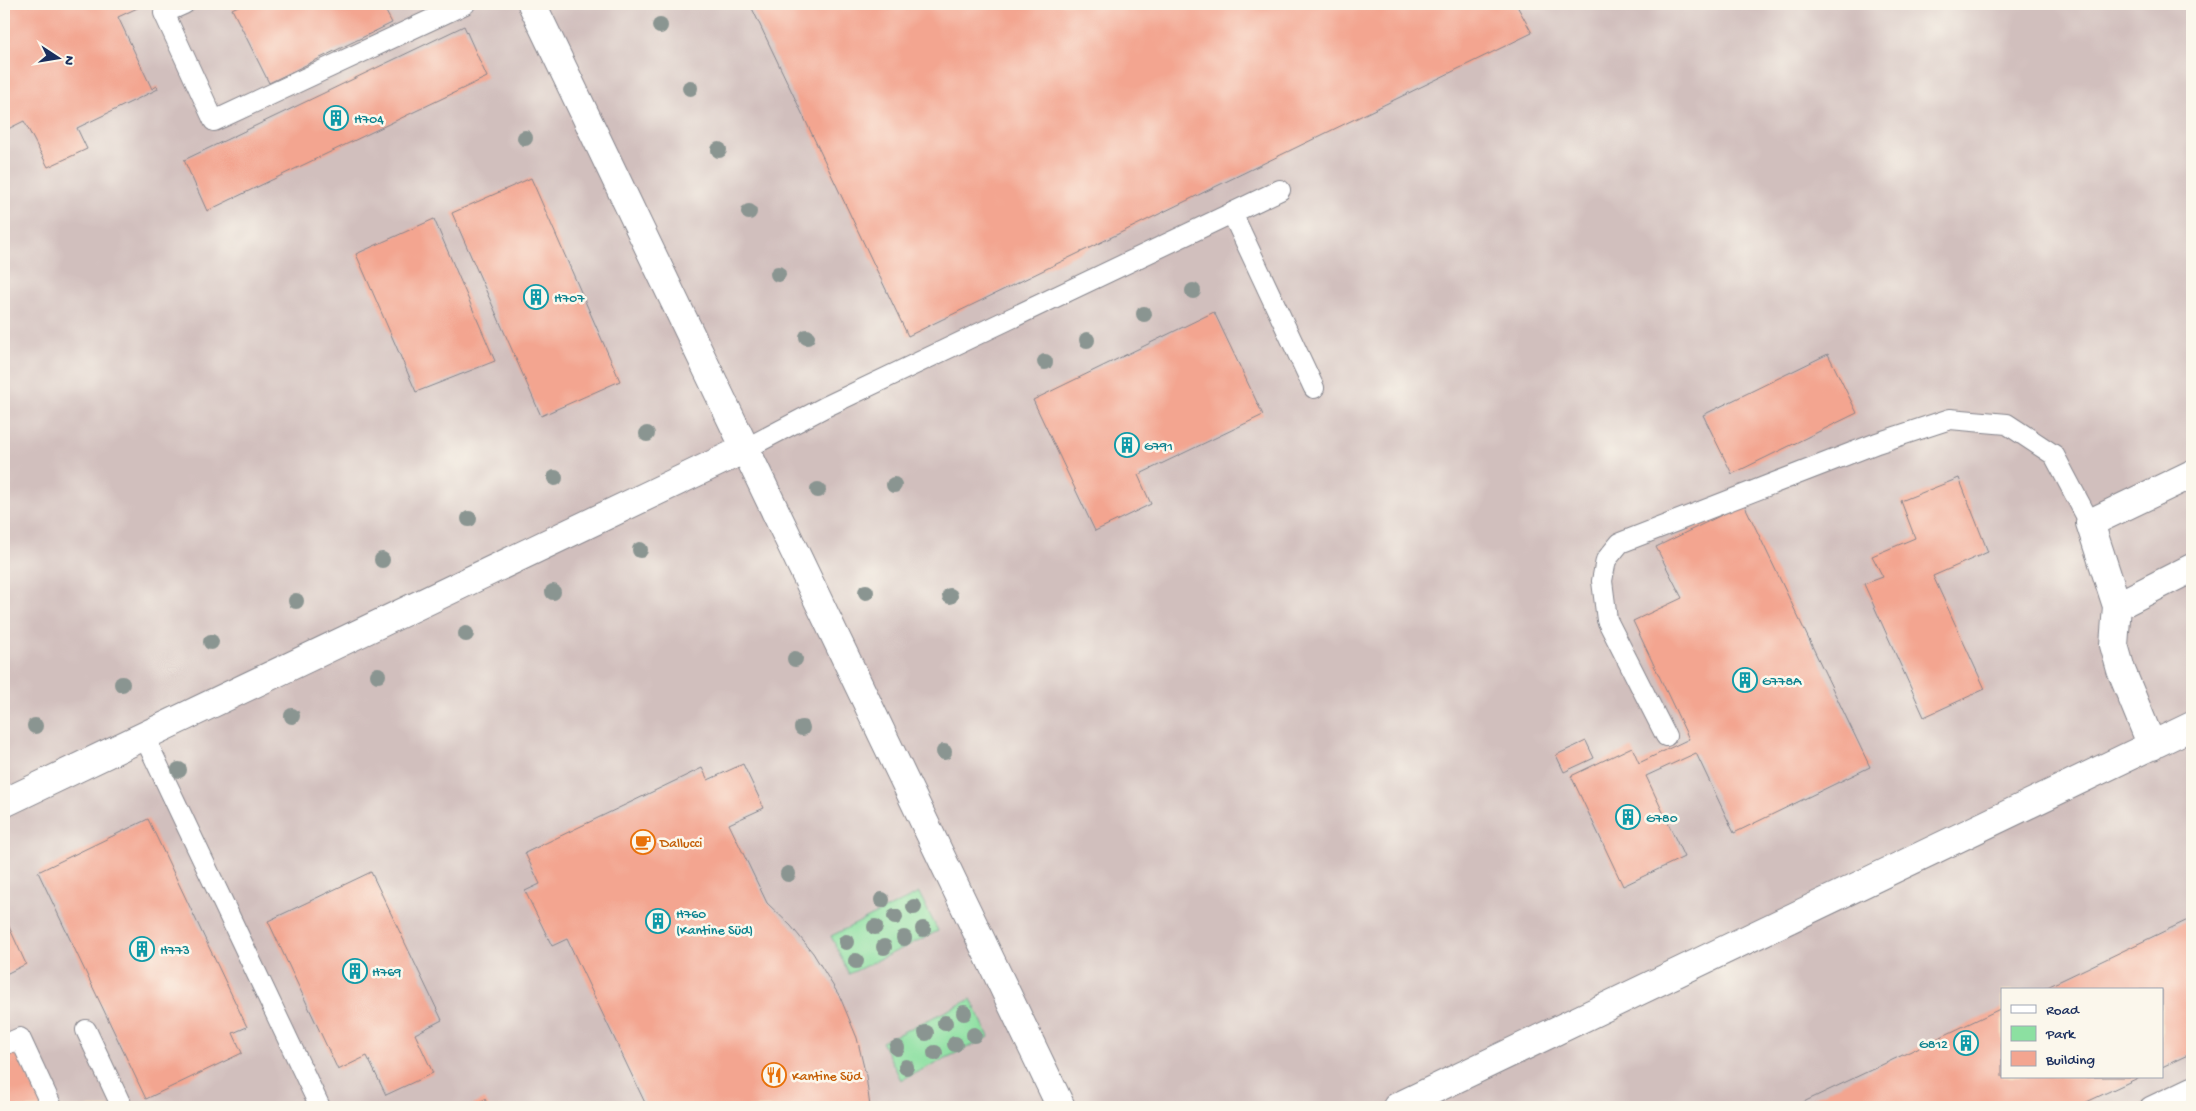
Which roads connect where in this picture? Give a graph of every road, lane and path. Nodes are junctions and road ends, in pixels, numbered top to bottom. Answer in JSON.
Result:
{"nodes":[{"id":1,"x":184,"y":4,"type":"edge"},
{"id":2,"x":465,"y":4,"type":"edge"},
{"id":3,"x":532,"y":4,"type":"edge"},
{"id":4,"x":1280,"y":190,"type":"dead end"},
{"id":5,"x":1232,"y":213,"type":"junction"},
{"id":6,"x":1314,"y":388,"type":"dead end"},
{"id":7,"x":745,"y":449,"type":"junction"},
{"id":8,"x":2192,"y":474,"type":"edge"},
{"id":9,"x":2090,"y":523,"type":"junction"},
{"id":10,"x":2192,"y":568,"type":"edge"},
{"id":11,"x":2117,"y":606,"type":"junction"},
{"id":12,"x":2192,"y":726,"type":"edge"},
{"id":13,"x":144,"y":736,"type":"junction"},
{"id":14,"x":1666,"y":736,"type":"dead end"},
{"id":15,"x":2152,"y":746,"type":"junction"},
{"id":16,"x":4,"y":804,"type":"edge"},
{"id":17,"x":86,"y":1030,"type":"dead end"},
{"id":18,"x":4,"y":1045,"type":"edge"},
{"id":19,"x":2192,"y":1087,"type":"edge"},
{"id":20,"x":52,"y":1107,"type":"edge"},
{"id":21,"x":122,"y":1107,"type":"edge"},
{"id":22,"x":320,"y":1107,"type":"edge"},
{"id":23,"x":1061,"y":1107,"type":"edge"},
{"id":24,"x":1397,"y":1107,"type":"edge"},
{"id":25,"x":2150,"y":1107,"type":"edge"}],
"edges":[{"from":1,"to":2,"type":"lane"},
{"from":3,"to":7,"type":"street"},
{"from":4,"to":5,"type":"lane"},
{"from":5,"to":6,"type":"lane"},
{"from":5,"to":7,"type":"lane"},
{"from":7,"to":13,"type":"street"},
{"from":7,"to":23,"type":"street"},
{"from":8,"to":9,"type":"street"},
{"from":9,"to":11,"type":"street"},
{"from":9,"to":14,"type":"lane"},
{"from":10,"to":11,"type":"street"},
{"from":11,"to":15,"type":"street"},
{"from":12,"to":15,"type":"street"},
{"from":13,"to":16,"type":"street"},
{"from":13,"to":22,"type":"lane"},
{"from":15,"to":24,"type":"street"},
{"from":17,"to":21,"type":"lane"},
{"from":18,"to":20,"type":"lane"},
{"from":19,"to":25,"type":"lane"}]}
